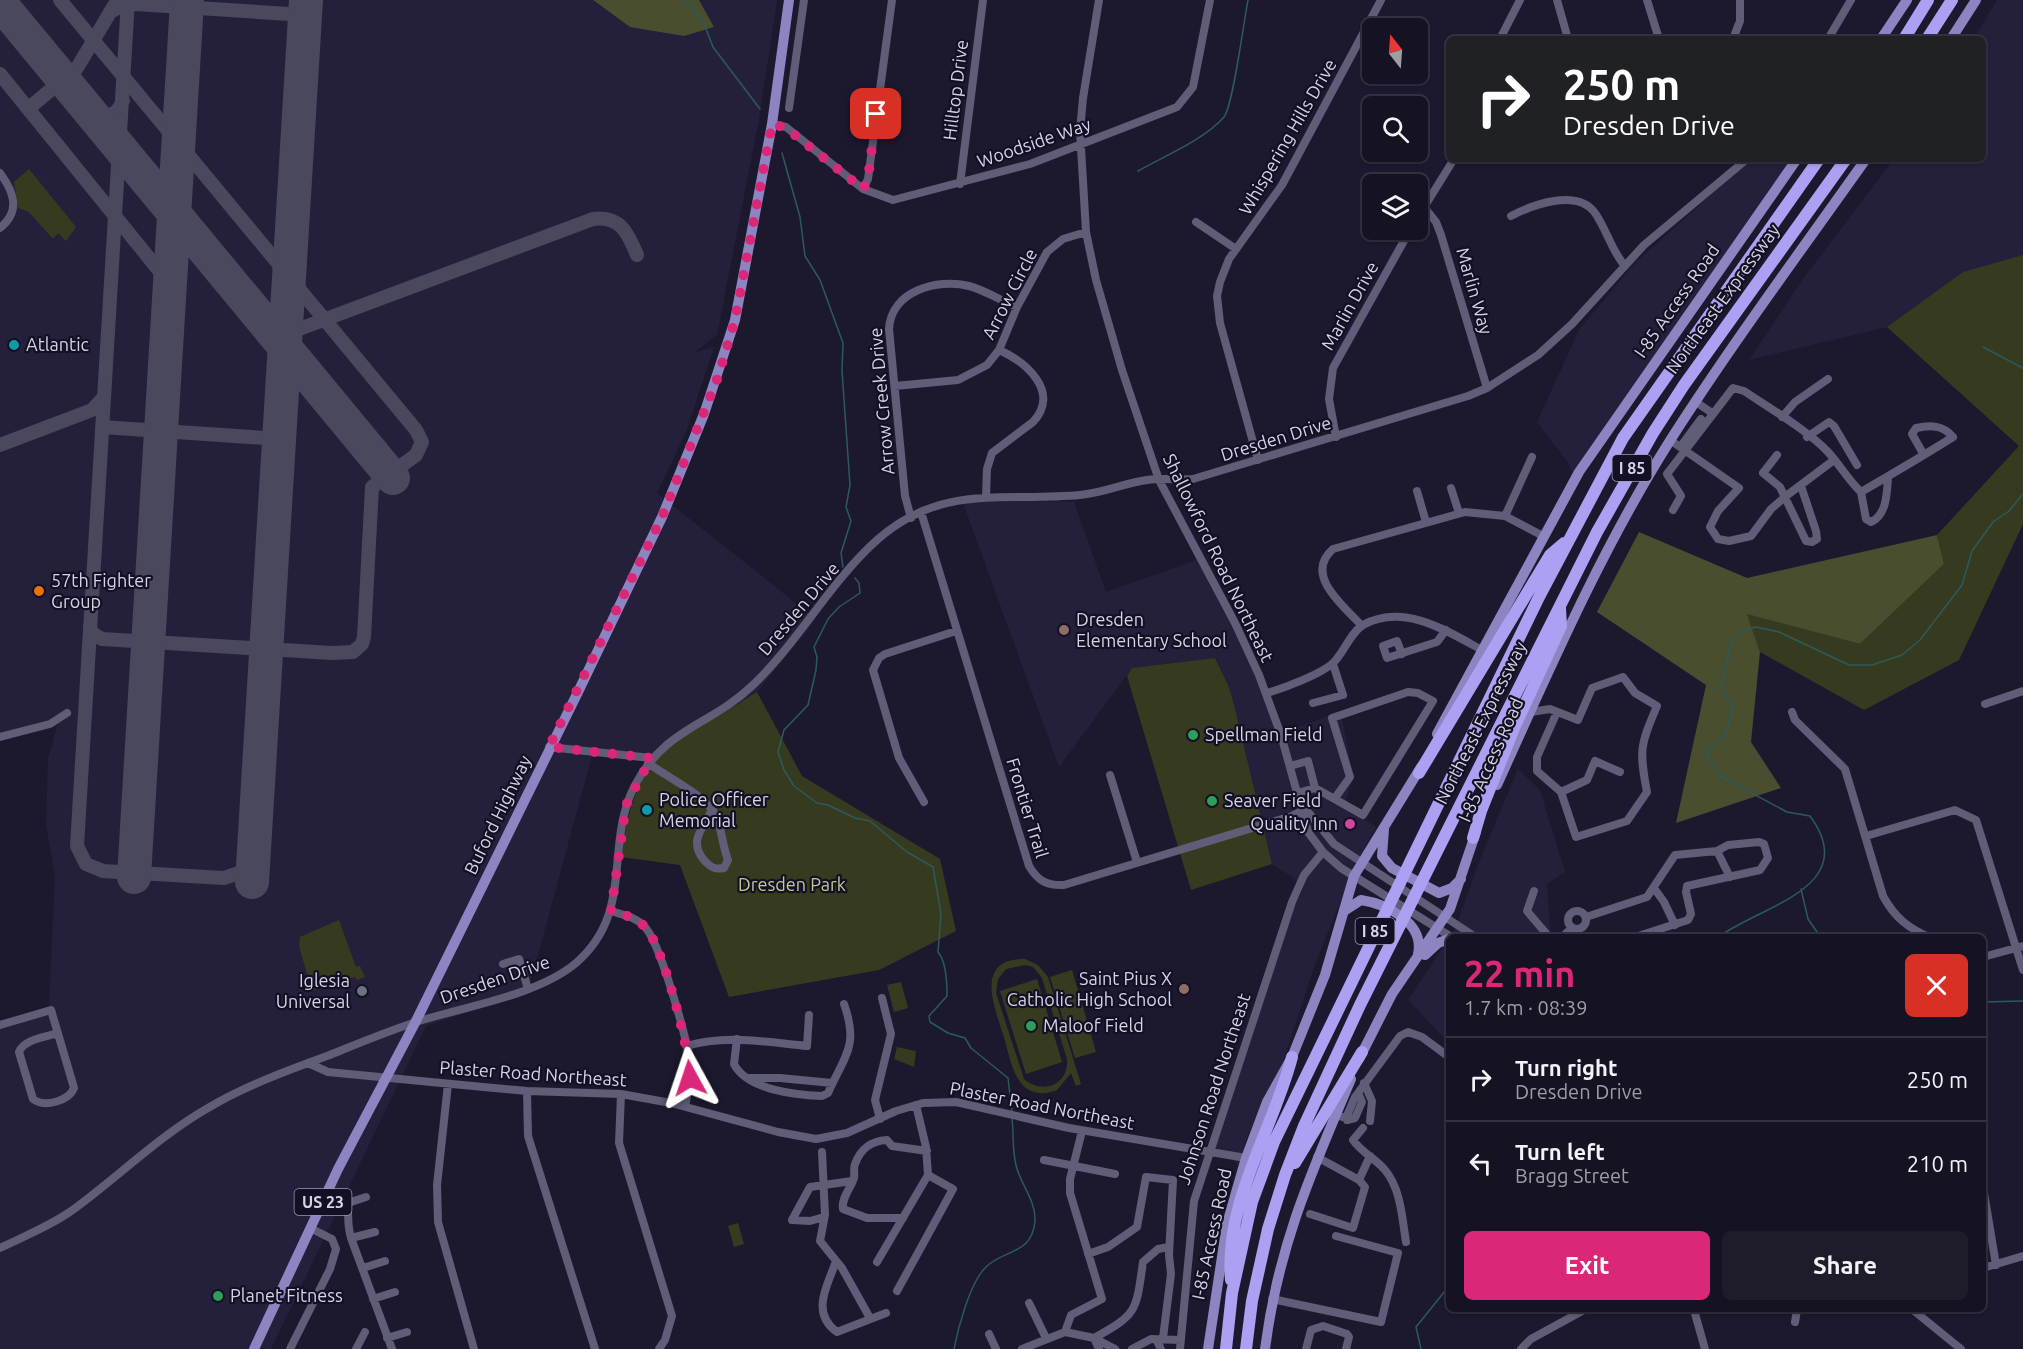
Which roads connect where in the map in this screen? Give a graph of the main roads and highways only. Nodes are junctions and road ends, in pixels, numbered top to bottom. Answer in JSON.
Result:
{"nodes":[{"id":1,"x":789,"y":0,"type":"edge"},
{"id":2,"x":1907,"y":0,"type":"edge"},
{"id":3,"x":1928,"y":0,"type":"edge"},
{"id":4,"x":1952,"y":0,"type":"edge"},
{"id":5,"x":1976,"y":0,"type":"edge"},
{"id":6,"x":1883,"y":36,"type":"edge"},
{"id":7,"x":1906,"y":36,"type":"edge"},
{"id":8,"x":1929,"y":36,"type":"edge"},
{"id":9,"x":1953,"y":36,"type":"edge"},
{"id":10,"x":1795,"y":162,"type":"edge"},
{"id":11,"x":1817,"y":162,"type":"edge"},
{"id":12,"x":1844,"y":162,"type":"edge"},
{"id":13,"x":1864,"y":162,"type":"edge"},
{"id":14,"x":1567,"y":540,"type":"junction"},
{"id":15,"x":1560,"y":606,"type":"junction"},
{"id":16,"x":1419,"y":773,"type":"junction"},
{"id":17,"x":1384,"y":828,"type":"junction"},
{"id":18,"x":1473,"y":838,"type":"junction"},
{"id":19,"x":1461,"y":879,"type":"junction"},
{"id":20,"x":1344,"y":911,"type":"junction"},
{"id":21,"x":1446,"y":940,"type":"edge"},
{"id":22,"x":1418,"y":954,"type":"junction"},
{"id":23,"x":1410,"y":967,"type":"junction"},
{"id":24,"x":1362,"y":1052,"type":"junction"},
{"id":25,"x":1292,"y":1057,"type":"junction"},
{"id":26,"x":1285,"y":1175,"type":"junction"},
{"id":27,"x":1232,"y":1293,"type":"junction"},
{"id":28,"x":254,"y":1349,"type":"edge"},
{"id":29,"x":1208,"y":1349,"type":"edge"},
{"id":30,"x":1226,"y":1349,"type":"edge"},
{"id":31,"x":1246,"y":1349,"type":"edge"},
{"id":32,"x":1265,"y":1349,"type":"edge"}],
"edges":[{"from":1,"to":28,"type":"main road","name":"Buford Highway","number":"US 23"},
{"from":2,"to":6,"type":"main road"},
{"from":3,"to":7,"type":"highway"},
{"from":4,"to":8,"type":"highway"},
{"from":5,"to":9,"type":"main road"},
{"from":10,"to":16,"type":"main road","name":"I-85 Access Road"},
{"from":11,"to":14,"type":"highway","name":"Northeast Expressway","number":"I 85"},
{"from":12,"to":15,"type":"highway","name":"Northeast Expressway","number":"I 85"},
{"from":13,"to":18,"type":"main road","name":"I-85 Access Road"},
{"from":14,"to":16,"type":"highway"},
{"from":14,"to":27,"type":"highway","name":"Northeast Expressway","number":"I 85"},
{"from":15,"to":18,"type":"highway"},
{"from":15,"to":26,"type":"highway","name":"Northeast Expressway","number":"I 85"},
{"from":16,"to":17,"type":"main road","name":"I-85 Access Road"},
{"from":17,"to":19,"type":"main road"},
{"from":17,"to":20,"type":"main road","name":"I-85 Access Road"},
{"from":18,"to":19,"type":"main road","name":"I-85 Access Road"},
{"from":19,"to":22,"type":"main road","name":"I-85 Access Road"},
{"from":20,"to":22,"type":"main road"},
{"from":20,"to":25,"type":"main road","name":"I-85 Access Road"},
{"from":21,"to":23,"type":"main road"},
{"from":22,"to":23,"type":"main road","name":"I-85 Access Road"},
{"from":23,"to":24,"type":"main road","name":"I-85 Access Road"},
{"from":24,"to":26,"type":"highway"},
{"from":24,"to":32,"type":"main road","name":"I-85 Access Road"},
{"from":25,"to":27,"type":"highway"},
{"from":25,"to":29,"type":"main road","name":"I-85 Access Road"},
{"from":26,"to":31,"type":"highway","name":"Northeast Expressway","number":"I 85"},
{"from":27,"to":30,"type":"highway","name":"Northeast Expressway","number":"I 85"}]}
